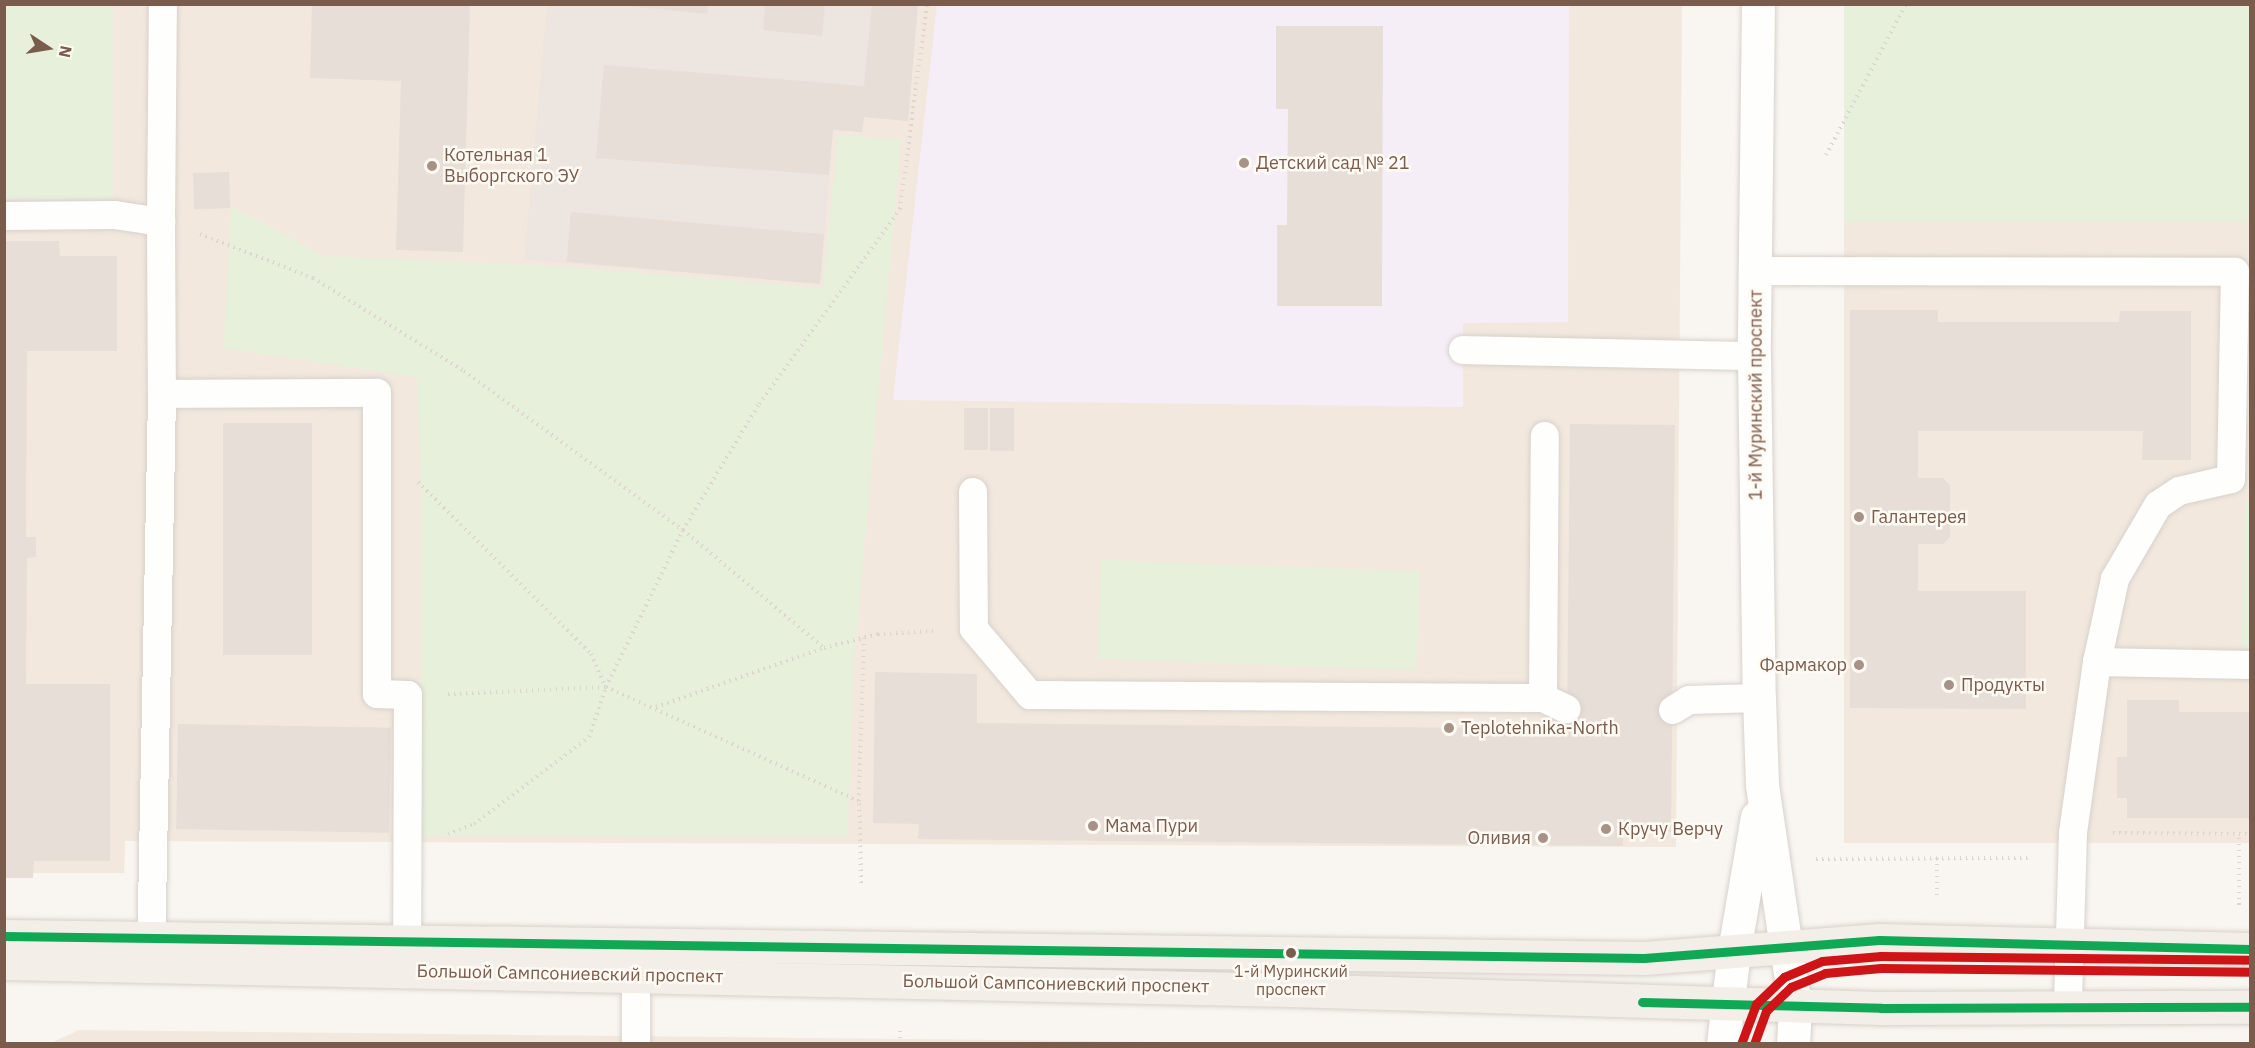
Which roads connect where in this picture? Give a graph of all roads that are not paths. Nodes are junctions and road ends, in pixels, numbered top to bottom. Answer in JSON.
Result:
{"nodes":[{"id":1,"x":163,"y":4,"type":"edge"},
{"id":2,"x":1758,"y":4,"type":"edge"},
{"id":3,"x":4,"y":216,"type":"edge"},
{"id":4,"x":161,"y":222,"type":"junction"},
{"id":5,"x":1755,"y":271,"type":"junction"},
{"id":6,"x":1463,"y":350,"type":"dead end"},
{"id":7,"x":1754,"y":356,"type":"junction"},
{"id":8,"x":162,"y":394,"type":"junction"},
{"id":9,"x":2242,"y":410,"type":"edge"},
{"id":10,"x":1545,"y":436,"type":"dead end"},
{"id":11,"x":973,"y":492,"type":"dead end"},
{"id":12,"x":2097,"y":662,"type":"junction"},
{"id":13,"x":2250,"y":665,"type":"edge"},
{"id":14,"x":1759,"y":698,"type":"junction"},
{"id":15,"x":1672,"y":710,"type":"dead end"},
{"id":16,"x":1762,"y":785,"type":"junction"},
{"id":17,"x":4,"y":936,"type":"edge"},
{"id":18,"x":407,"y":941,"type":"junction"},
{"id":19,"x":2071,"y":944,"type":"junction"},
{"id":20,"x":1786,"y":947,"type":"junction"},
{"id":21,"x":2250,"y":949,"type":"edge"},
{"id":22,"x":151,"y":951,"type":"junction"},
{"id":23,"x":1734,"y":951,"type":"junction"},
{"id":24,"x":4,"y":963,"type":"edge"},
{"id":25,"x":636,"y":975,"type":"junction"},
{"id":26,"x":1725,"y":1004,"type":"junction"},
{"id":27,"x":1795,"y":1006,"type":"junction"},
{"id":28,"x":2068,"y":1006,"type":"junction"},
{"id":29,"x":2250,"y":1007,"type":"edge"},
{"id":30,"x":636,"y":1044,"type":"edge"},
{"id":31,"x":1723,"y":1044,"type":"edge"},
{"id":32,"x":1793,"y":1044,"type":"edge"}],
"edges":[{"from":1,"to":4,"type":"lane"},
{"from":2,"to":5,"type":"street","name":"1-й Муринский проспект"},
{"from":3,"to":4,"type":"lane"},
{"from":4,"to":8,"type":"lane"},
{"from":5,"to":7,"type":"street","name":"1-й Муринский проспект"},
{"from":5,"to":9,"type":"lane"},
{"from":6,"to":7,"type":"lane"},
{"from":7,"to":14,"type":"street","name":"1-й Муринский проспект"},
{"from":8,"to":18,"type":"lane"},
{"from":8,"to":22,"type":"lane"},
{"from":9,"to":12,"type":"lane"},
{"from":10,"to":11,"type":"lane"},
{"from":12,"to":13,"type":"lane"},
{"from":12,"to":19,"type":"lane"},
{"from":14,"to":15,"type":"lane"},
{"from":14,"to":16,"type":"street","name":"1-й Муринский проспект"},
{"from":16,"to":20,"type":"street","name":"1-й Муринский проспект"},
{"from":16,"to":23,"type":"street","name":"1-й Муринский проспект"},
{"from":17,"to":22,"type":"main road","name":"Большой Сампсониевский проспект"},
{"from":18,"to":22,"type":"main road","name":"Большой Сампсониевский проспект"},
{"from":18,"to":23,"type":"main road","name":"Большой Сампсониевский проспект"},
{"from":19,"to":20,"type":"main road","name":"Большой Сампсониевский проспект"},
{"from":19,"to":21,"type":"main road","name":"Большой Сампсониевский проспект"},
{"from":19,"to":28,"type":"lane"},
{"from":20,"to":23,"type":"main road","name":"Большой Сампсониевский проспект"},
{"from":20,"to":27,"type":"street","name":"1-й Муринский проспект"},
{"from":22,"to":24,"type":"main road","name":"Большой Сампсониевский проспект"},
{"from":22,"to":25,"type":"main road","name":"Большой Сампсониевский проспект"},
{"from":23,"to":26,"type":"street","name":"1-й Муринский проспект"},
{"from":25,"to":26,"type":"main road","name":"Большой Сампсониевский проспект"},
{"from":25,"to":30,"type":"lane"},
{"from":26,"to":27,"type":"main road","name":"Большой Сампсониевский проспект"},
{"from":26,"to":31,"type":"street","name":"1-й Муринский проспект"},
{"from":27,"to":28,"type":"main road","name":"Большой Сампсониевский проспект"},
{"from":27,"to":32,"type":"street","name":"1-й Муринский проспект"},
{"from":28,"to":29,"type":"main road","name":"Большой Сампсониевский проспект"}]}
